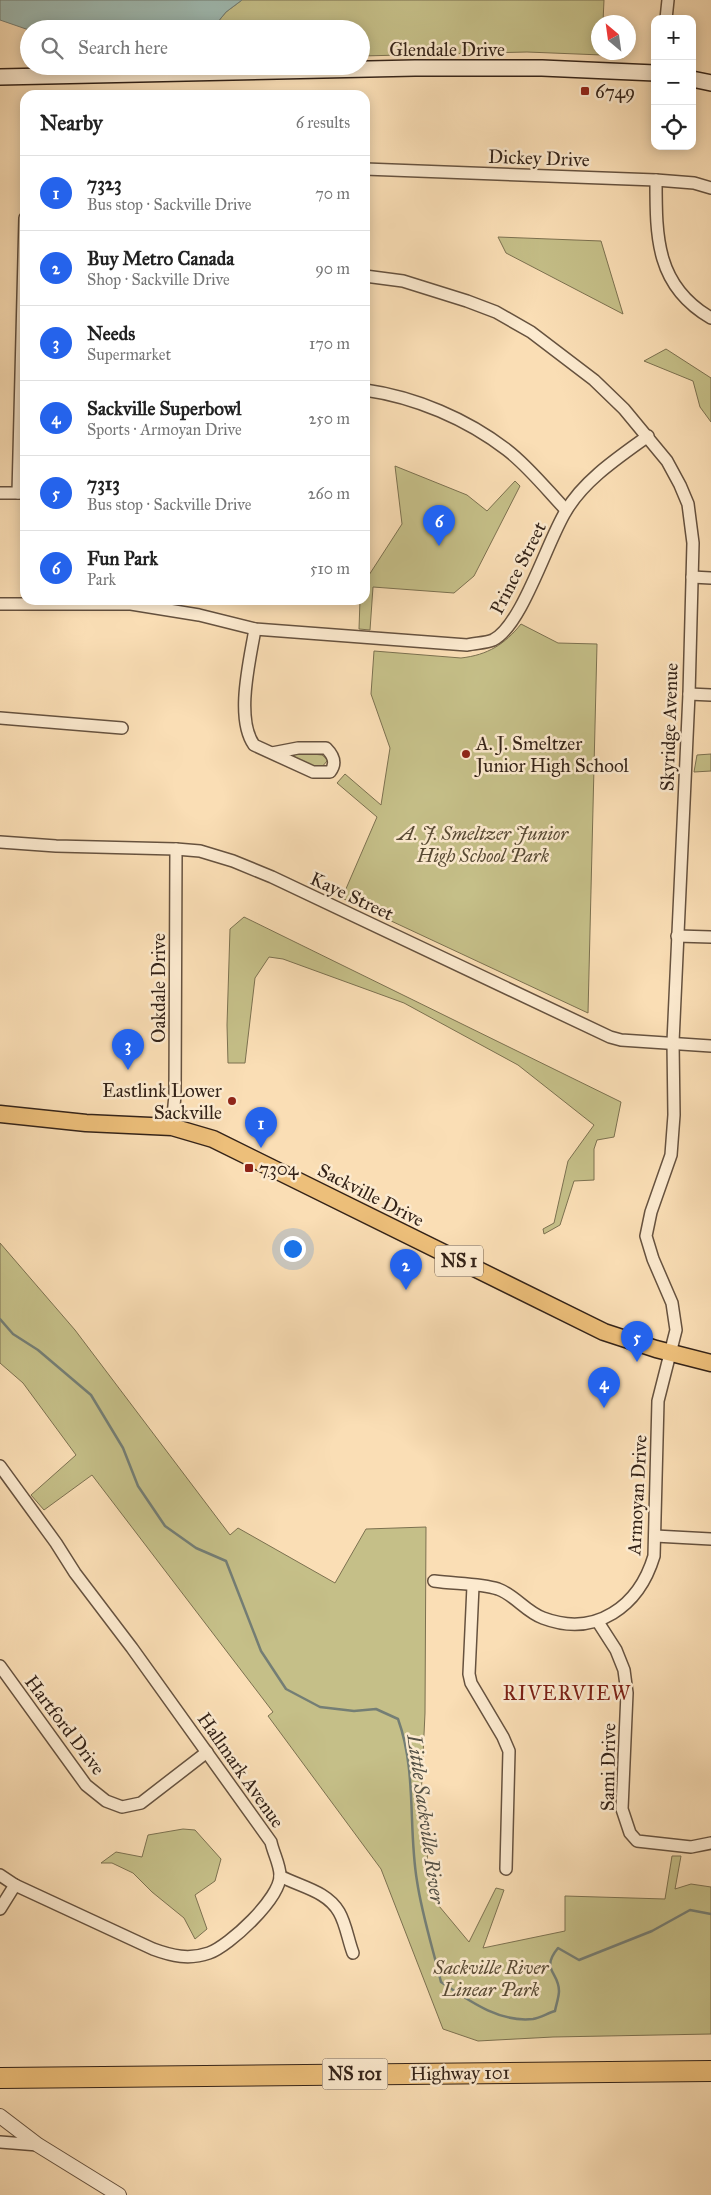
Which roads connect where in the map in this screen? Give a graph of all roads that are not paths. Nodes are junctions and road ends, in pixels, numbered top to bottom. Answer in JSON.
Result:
{"nodes":[{"id":1,"x":668,"y":0,"type":"edge"},
{"id":2,"x":666,"y":15,"type":"edge"},
{"id":3,"x":370,"y":69,"type":"edge"},
{"id":4,"x":651,"y":73,"type":"edge"},
{"id":5,"x":92,"y":75,"type":"edge"},
{"id":6,"x":0,"y":77,"type":"edge"},
{"id":7,"x":696,"y":80,"type":"edge"},
{"id":8,"x":711,"y":83,"type":"edge"},
{"id":9,"x":370,"y":169,"type":"edge"},
{"id":10,"x":656,"y":180,"type":"junction"},
{"id":11,"x":711,"y":188,"type":"edge"},
{"id":12,"x":370,"y":277,"type":"edge"},
{"id":13,"x":711,"y":318,"type":"edge"},
{"id":14,"x":370,"y":391,"type":"edge"},
{"id":15,"x":648,"y":436,"type":"junction"},
{"id":16,"x":0,"y":493,"type":"edge"},
{"id":17,"x":20,"y":493,"type":"edge"},
{"id":18,"x":566,"y":510,"type":"junction"},
{"id":19,"x":692,"y":577,"type":"junction"},
{"id":20,"x":711,"y":578,"type":"edge"},
{"id":21,"x":0,"y":604,"type":"edge"},
{"id":22,"x":20,"y":604,"type":"edge"},
{"id":23,"x":137,"y":605,"type":"edge"},
{"id":24,"x":255,"y":629,"type":"junction"},
{"id":25,"x":688,"y":694,"type":"junction"},
{"id":26,"x":711,"y":695,"type":"edge"},
{"id":27,"x":0,"y":718,"type":"edge"},
{"id":28,"x":122,"y":728,"type":"dead end"},
{"id":29,"x":272,"y":753,"type":"junction"},
{"id":30,"x":0,"y":842,"type":"edge"},
{"id":31,"x":176,"y":849,"type":"junction"},
{"id":32,"x":677,"y":936,"type":"junction"},
{"id":33,"x":711,"y":937,"type":"edge"},
{"id":34,"x":673,"y":1042,"type":"junction"},
{"id":35,"x":711,"y":1046,"type":"edge"},
{"id":36,"x":0,"y":1114,"type":"edge"},
{"id":37,"x":172,"y":1127,"type":"junction"},
{"id":38,"x":670,"y":1353,"type":"junction"},
{"id":39,"x":711,"y":1363,"type":"edge"},
{"id":40,"x":0,"y":1466,"type":"edge"},
{"id":41,"x":655,"y":1536,"type":"junction"},
{"id":42,"x":711,"y":1539,"type":"edge"},
{"id":43,"x":434,"y":1581,"type":"dead end"},
{"id":44,"x":473,"y":1586,"type":"junction"},
{"id":45,"x":598,"y":1622,"type":"junction"},
{"id":46,"x":0,"y":1666,"type":"edge"},
{"id":47,"x":207,"y":1752,"type":"junction"},
{"id":48,"x":711,"y":1843,"type":"edge"},
{"id":49,"x":506,"y":1869,"type":"dead end"},
{"id":50,"x":0,"y":1875,"type":"edge"},
{"id":51,"x":280,"y":1876,"type":"junction"},
{"id":52,"x":15,"y":1886,"type":"junction"},
{"id":53,"x":0,"y":1909,"type":"edge"},
{"id":54,"x":353,"y":1953,"type":"dead end"},
{"id":55,"x":711,"y":2059,"type":"edge"},
{"id":56,"x":0,"y":2065,"type":"edge"},
{"id":57,"x":711,"y":2071,"type":"edge"},
{"id":58,"x":0,"y":2078,"type":"edge"},
{"id":59,"x":4,"y":2119,"type":"edge"},
{"id":60,"x":0,"y":2142,"type":"edge"},
{"id":61,"x":38,"y":2145,"type":"junction"},
{"id":62,"x":110,"y":2192,"type":"edge"}],
"edges":[{"from":1,"to":2,"type":"street"},
{"from":3,"to":4,"type":"main road","name":"Glendale Drive"},
{"from":5,"to":6,"type":"main road","name":"Glendale Drive"},
{"from":7,"to":8,"type":"main road"},
{"from":9,"to":10,"type":"street","name":"Dickey Drive"},
{"from":10,"to":11,"type":"street","name":"Dickey Drive"},
{"from":10,"to":13,"type":"street"},
{"from":12,"to":15,"type":"street","name":"Skyridge Avenue"},
{"from":14,"to":18,"type":"street"},
{"from":15,"to":18,"type":"street","name":"Prince Street"},
{"from":15,"to":19,"type":"street","name":"Skyridge Avenue"},
{"from":16,"to":17,"type":"street"},
{"from":18,"to":24,"type":"street","name":"Prince Street"},
{"from":19,"to":20,"type":"street"},
{"from":19,"to":25,"type":"street","name":"Skyridge Avenue"},
{"from":21,"to":22,"type":"street","name":"Prince Street"},
{"from":23,"to":24,"type":"street","name":"Prince Street"},
{"from":24,"to":29,"type":"street"},
{"from":25,"to":26,"type":"street"},
{"from":25,"to":32,"type":"street","name":"Skyridge Avenue"},
{"from":27,"to":28,"type":"street"},
{"from":29,"to":29,"type":"street"},
{"from":30,"to":31,"type":"street","name":"Kaye Street"},
{"from":31,"to":34,"type":"street","name":"Kaye Street"},
{"from":31,"to":37,"type":"street","name":"Oakdale Drive"},
{"from":32,"to":33,"type":"street"},
{"from":32,"to":34,"type":"street","name":"Skyridge Avenue"},
{"from":34,"to":35,"type":"street","name":"Kaye Street"},
{"from":34,"to":38,"type":"street","name":"Skyridge Avenue"},
{"from":36,"to":37,"type":"main road","name":"Sackville Drive","number":"NS 1"},
{"from":37,"to":38,"type":"main road","name":"Sackville Drive","number":"NS 1"},
{"from":38,"to":39,"type":"main road","name":"Sackville Drive","number":"NS 1"},
{"from":38,"to":41,"type":"street","name":"Armoyan Drive"},
{"from":40,"to":47,"type":"street","name":"Hallmark Avenue"},
{"from":41,"to":42,"type":"street"},
{"from":41,"to":45,"type":"street","name":"Armoyan Drive"},
{"from":43,"to":44,"type":"street"},
{"from":44,"to":45,"type":"street"},
{"from":44,"to":49,"type":"street"},
{"from":45,"to":48,"type":"street","name":"Sami Drive"},
{"from":46,"to":47,"type":"street","name":"Hartford Drive"},
{"from":47,"to":51,"type":"street","name":"Hallmark Avenue"},
{"from":50,"to":52,"type":"street"},
{"from":51,"to":52,"type":"street"},
{"from":51,"to":54,"type":"street"},
{"from":52,"to":53,"type":"street"},
{"from":55,"to":56,"type":"highway","name":"Highway 101","number":"NS 101"},
{"from":57,"to":58,"type":"highway","name":"Highway 101","number":"NS 101"},
{"from":59,"to":61,"type":"street"},
{"from":60,"to":61,"type":"street"},
{"from":61,"to":62,"type":"street"}]}
